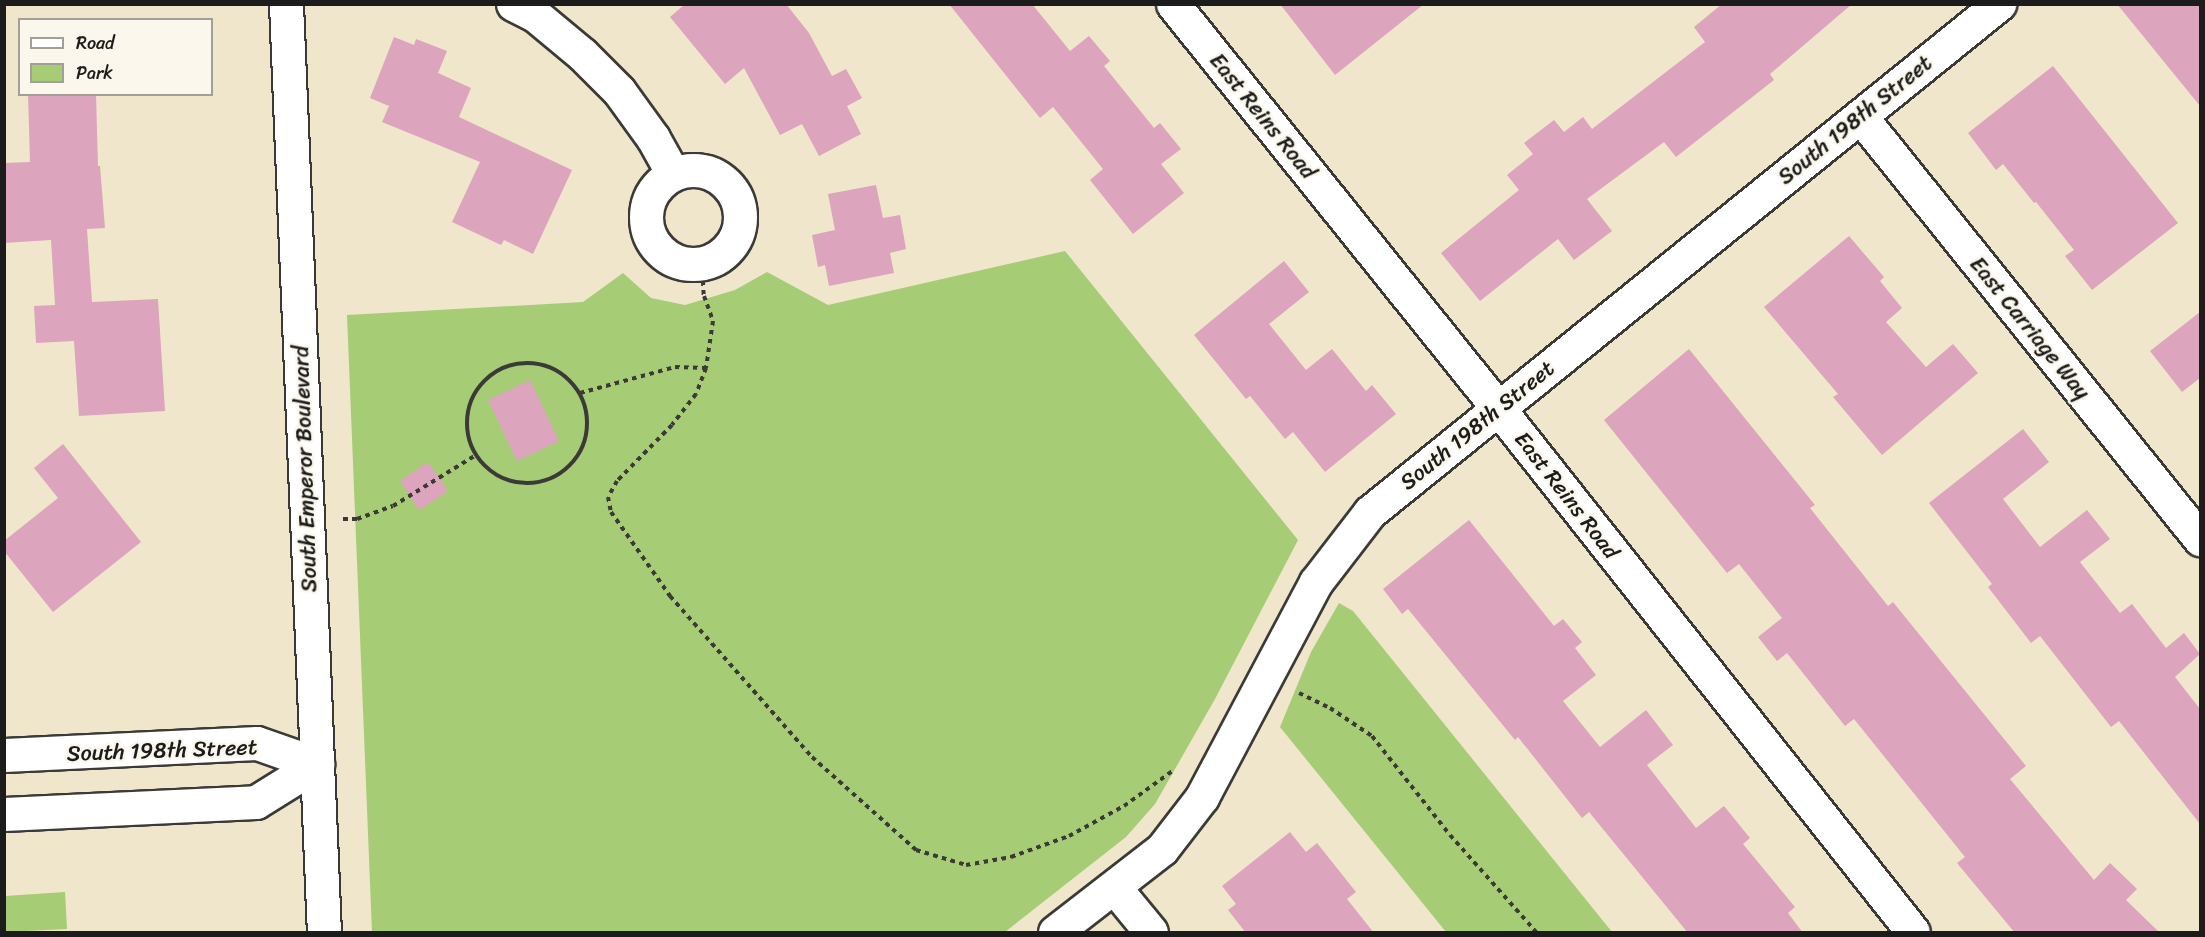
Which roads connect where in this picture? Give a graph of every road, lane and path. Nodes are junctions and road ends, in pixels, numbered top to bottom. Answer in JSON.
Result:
{"nodes":[{"id":1,"x":286,"y":4,"type":"edge"},
{"id":2,"x":513,"y":4,"type":"edge"},
{"id":3,"x":1173,"y":4,"type":"edge"},
{"id":4,"x":1999,"y":4,"type":"edge"},
{"id":5,"x":1860,"y":116,"type":"junction"},
{"id":6,"x":673,"y":174,"type":"junction"},
{"id":7,"x":702,"y":263,"type":"junction"},
{"id":8,"x":706,"y":368,"type":"junction"},
{"id":9,"x":580,"y":393,"type":"junction"},
{"id":10,"x":1498,"y":408,"type":"junction"},
{"id":11,"x":476,"y":455,"type":"junction"},
{"id":12,"x":307,"y":518,"type":"junction"},
{"id":13,"x":2200,"y":539,"type":"edge"},
{"id":14,"x":1265,"y":679,"type":"junction"},
{"id":15,"x":4,"y":755,"type":"edge"},
{"id":16,"x":1221,"y":761,"type":"junction"},
{"id":17,"x":317,"y":764,"type":"junction"},
{"id":18,"x":4,"y":814,"type":"edge"},
{"id":19,"x":1114,"y":887,"type":"junction"},
{"id":20,"x":324,"y":933,"type":"edge"},
{"id":21,"x":1055,"y":933,"type":"edge"},
{"id":22,"x":1151,"y":933,"type":"edge"},
{"id":23,"x":1536,"y":933,"type":"edge"},
{"id":24,"x":1913,"y":933,"type":"edge"}],
"edges":[{"from":1,"to":12,"type":"street","name":"South Emperor Boulevard"},
{"from":2,"to":6,"type":"street"},
{"from":3,"to":10,"type":"street","name":"East Reins Road"},
{"from":4,"to":5,"type":"street","name":"South 198th Street"},
{"from":5,"to":10,"type":"street","name":"South 198th Street"},
{"from":5,"to":13,"type":"street","name":"East Carriage Way"},
{"from":6,"to":7,"type":"street"},
{"from":6,"to":7,"type":"street"},
{"from":7,"to":8,"type":"path"},
{"from":8,"to":9,"type":"path"},
{"from":8,"to":16,"type":"path"},
{"from":9,"to":11,"type":"path"},
{"from":9,"to":11,"type":"path"},
{"from":10,"to":14,"type":"street","name":"South 198th Street"},
{"from":10,"to":24,"type":"street","name":"East Reins Road"},
{"from":11,"to":12,"type":"path"},
{"from":12,"to":17,"type":"street","name":"South Emperor Boulevard"},
{"from":14,"to":16,"type":"street","name":"South 198th Street"},
{"from":14,"to":23,"type":"path"},
{"from":15,"to":17,"type":"street","name":"South 198th Street"},
{"from":16,"to":19,"type":"street","name":"South 198th Street"},
{"from":17,"to":18,"type":"street"},
{"from":17,"to":20,"type":"street","name":"South Emperor Boulevard"},
{"from":19,"to":21,"type":"street","name":"South 198th Street"},
{"from":19,"to":22,"type":"street"}]}
